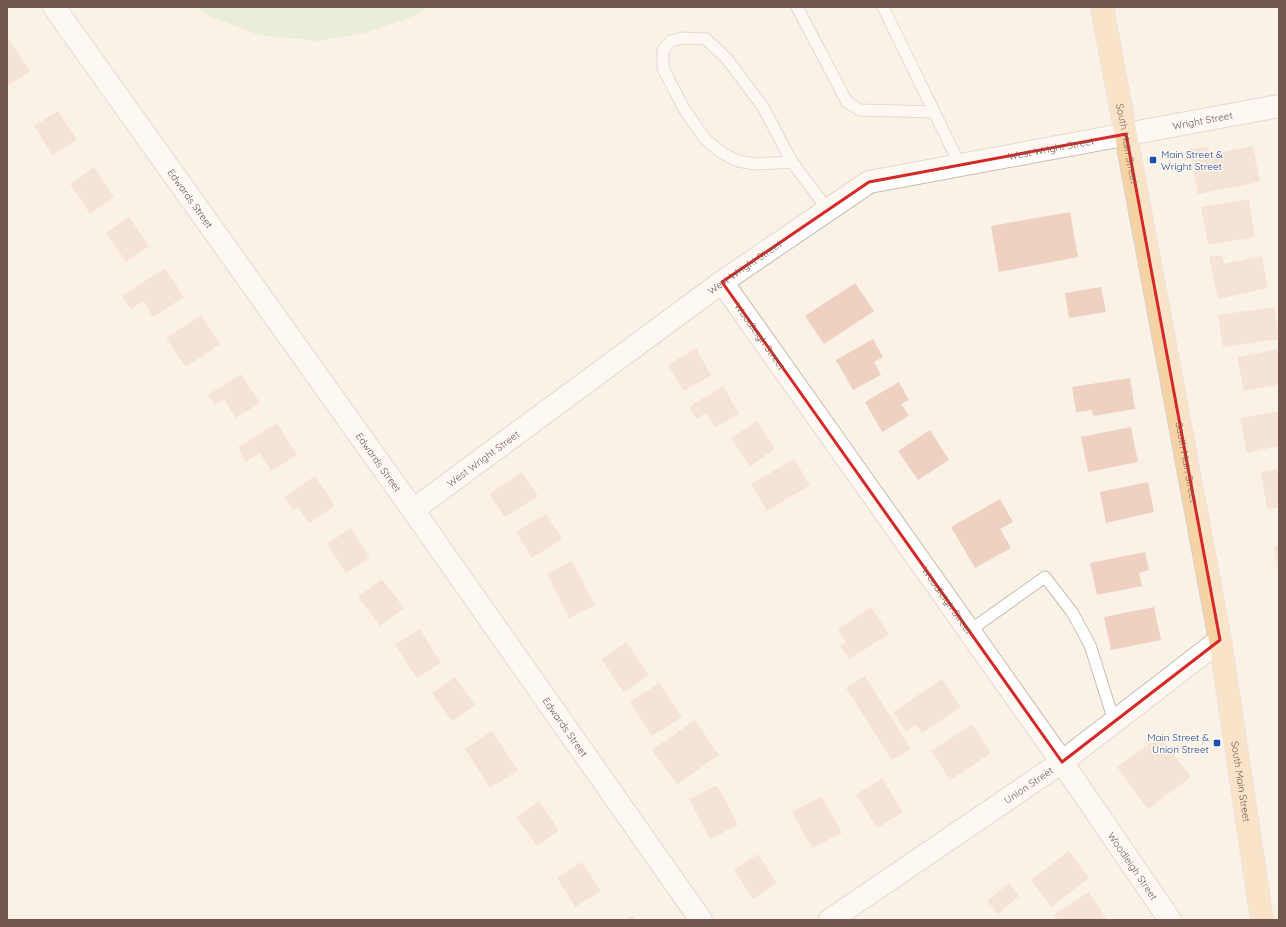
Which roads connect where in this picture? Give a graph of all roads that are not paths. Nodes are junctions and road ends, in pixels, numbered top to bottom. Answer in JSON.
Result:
{"nodes":[{"id":1,"x":54,"y":7,"type":"edge"},
{"id":2,"x":797,"y":7,"type":"edge"},
{"id":3,"x":883,"y":7,"type":"edge"},
{"id":4,"x":1102,"y":7,"type":"edge"},
{"id":5,"x":1279,"y":106,"type":"edge"},
{"id":6,"x":934,"y":112,"type":"junction"},
{"id":7,"x":1126,"y":134,"type":"junction"},
{"id":8,"x":792,"y":162,"type":"junction"},
{"id":9,"x":960,"y":165,"type":"junction"},
{"id":10,"x":828,"y":210,"type":"junction"},
{"id":11,"x":722,"y":282,"type":"junction"},
{"id":12,"x":413,"y":510,"type":"junction"},
{"id":13,"x":968,"y":631,"type":"junction"},
{"id":14,"x":1220,"y":640,"type":"junction"},
{"id":15,"x":1114,"y":722,"type":"junction"},
{"id":16,"x":1062,"y":762,"type":"junction"},
{"id":17,"x":701,"y":920,"type":"edge"},
{"id":18,"x":830,"y":920,"type":"edge"},
{"id":19,"x":1170,"y":920,"type":"edge"},
{"id":20,"x":1262,"y":920,"type":"edge"}],
"edges":[{"from":1,"to":12,"type":"street","name":"Edwards Street"},
{"from":2,"to":6,"type":"lane"},
{"from":3,"to":6,"type":"lane"},
{"from":4,"to":7,"type":"main road","name":"South Main Street"},
{"from":5,"to":7,"type":"street","name":"Wright Street"},
{"from":6,"to":9,"type":"lane"},
{"from":7,"to":9,"type":"street","name":"West Wright Street"},
{"from":7,"to":14,"type":"main road","name":"South Main Street"},
{"from":8,"to":8,"type":"lane"},
{"from":8,"to":10,"type":"lane"},
{"from":9,"to":10,"type":"street","name":"West Wright Street"},
{"from":10,"to":11,"type":"street","name":"West Wright Street"},
{"from":11,"to":12,"type":"street","name":"West Wright Street"},
{"from":11,"to":13,"type":"street","name":"Woodleigh Street"},
{"from":12,"to":17,"type":"street","name":"Edwards Street"},
{"from":13,"to":15,"type":"lane"},
{"from":13,"to":16,"type":"street","name":"Woodleigh Street"},
{"from":14,"to":15,"type":"street","name":"Union Street"},
{"from":14,"to":20,"type":"main road","name":"South Main Street"},
{"from":15,"to":16,"type":"street","name":"Union Street"},
{"from":16,"to":18,"type":"street","name":"Union Street"},
{"from":16,"to":19,"type":"street","name":"Woodleigh Street"}]}
